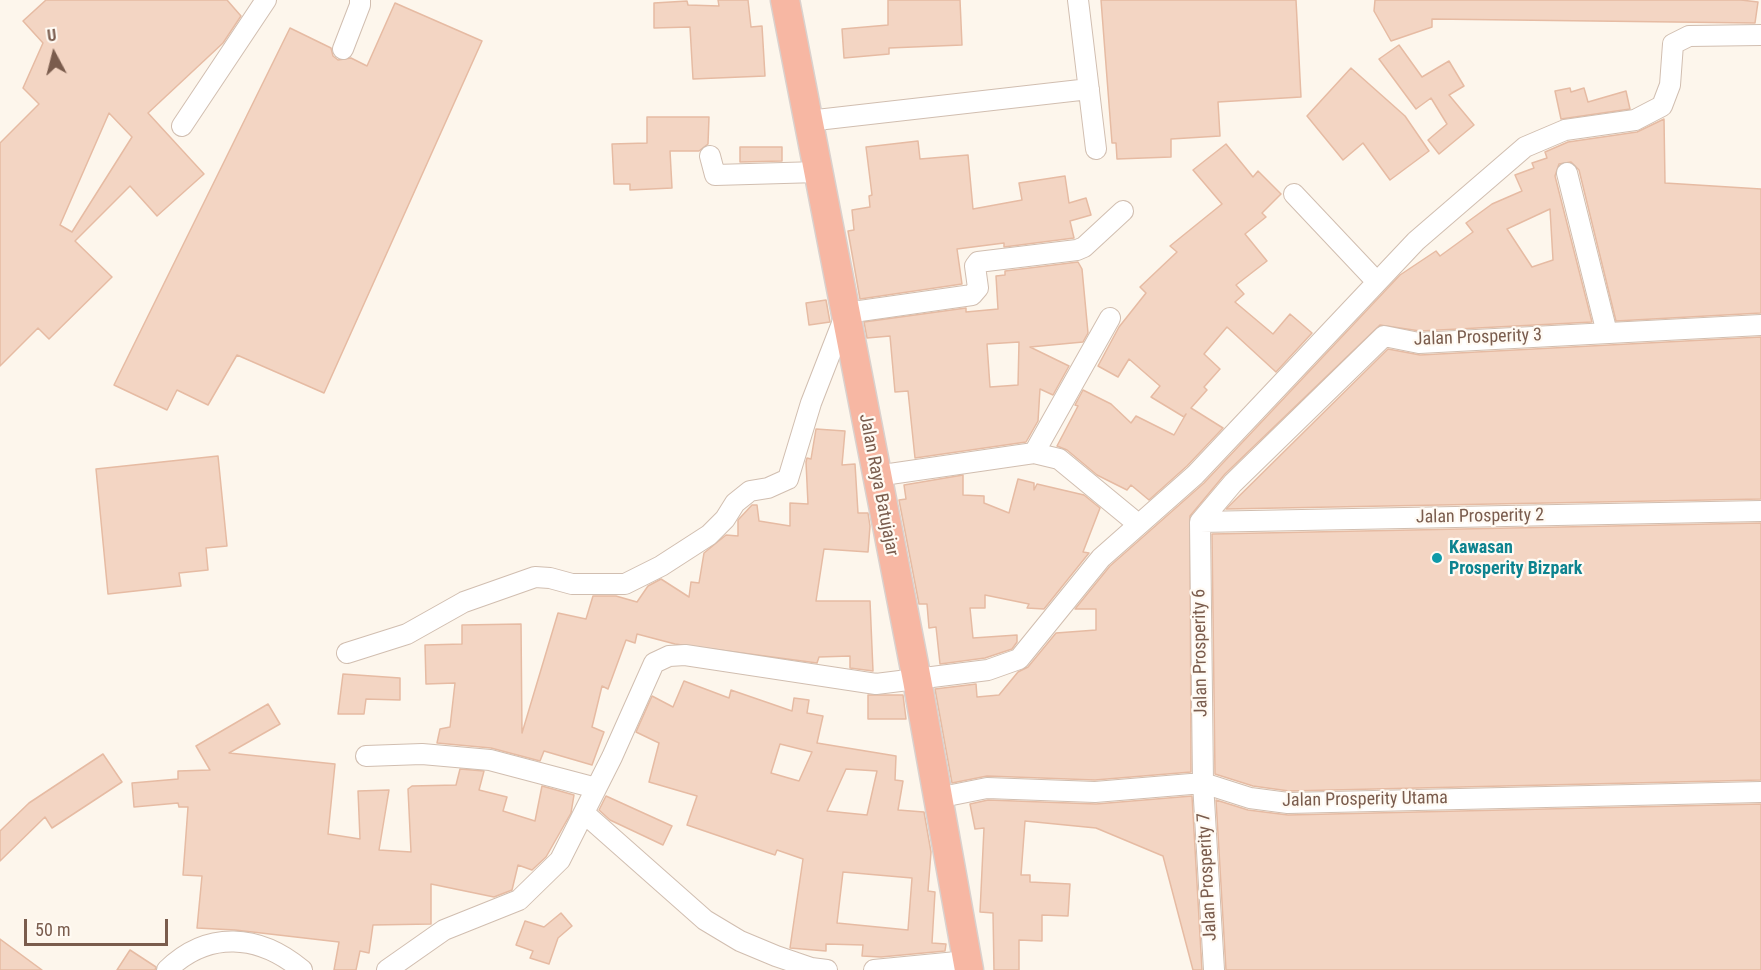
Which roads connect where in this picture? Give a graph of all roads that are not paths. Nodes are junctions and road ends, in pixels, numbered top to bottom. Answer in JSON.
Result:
{"nodes":[{"id":1,"x":266,"y":0,"type":"edge"},
{"id":2,"x":360,"y":0,"type":"edge"},
{"id":3,"x":785,"y":0,"type":"edge"},
{"id":4,"x":1078,"y":0,"type":"edge"},
{"id":5,"x":1761,"y":35,"type":"edge"},
{"id":6,"x":343,"y":49,"type":"dead end"},
{"id":7,"x":1089,"y":89,"type":"junction"},
{"id":8,"x":808,"y":121,"type":"junction"},
{"id":9,"x":182,"y":126,"type":"dead end"},
{"id":10,"x":1096,"y":149,"type":"dead end"},
{"id":11,"x":710,"y":156,"type":"dead end"},
{"id":12,"x":818,"y":172,"type":"junction"},
{"id":13,"x":1567,"y":173,"type":"dead end"},
{"id":14,"x":1294,"y":194,"type":"dead end"},
{"id":15,"x":1123,"y":211,"type":"dead end"},
{"id":16,"x":1377,"y":282,"type":"junction"},
{"id":17,"x":846,"y":313,"type":"junction"},
{"id":18,"x":1110,"y":318,"type":"dead end"},
{"id":19,"x":1761,"y":325,"type":"edge"},
{"id":20,"x":1607,"y":333,"type":"junction"},
{"id":21,"x":1034,"y":453,"type":"junction"},
{"id":22,"x":876,"y":477,"type":"junction"},
{"id":23,"x":1761,"y":511,"type":"edge"},
{"id":24,"x":1200,"y":522,"type":"junction"},
{"id":25,"x":1138,"y":524,"type":"junction"},
{"id":26,"x":347,"y":653,"type":"dead end"},
{"id":27,"x":917,"y":680,"type":"junction"},
{"id":28,"x":366,"y":756,"type":"dead end"},
{"id":29,"x":1203,"y":783,"type":"junction"},
{"id":30,"x":596,"y":788,"type":"junction"},
{"id":31,"x":1761,"y":792,"type":"edge"},
{"id":32,"x":937,"y":798,"type":"junction"},
{"id":33,"x":584,"y":813,"type":"junction"},
{"id":34,"x":408,"y":964,"type":"edge"},
{"id":35,"x":968,"y":966,"type":"edge"},
{"id":36,"x":167,"y":970,"type":"edge"},
{"id":37,"x":302,"y":970,"type":"edge"},
{"id":38,"x":387,"y":970,"type":"edge"},
{"id":39,"x":827,"y":970,"type":"edge"},
{"id":40,"x":874,"y":970,"type":"edge"},
{"id":41,"x":1214,"y":970,"type":"edge"}],
"edges":[{"from":1,"to":9,"type":"street"},
{"from":2,"to":6,"type":"street"},
{"from":3,"to":8,"type":"highway","name":"Jalan Raya Batujajar"},
{"from":4,"to":7,"type":"street"},
{"from":5,"to":16,"type":"street"},
{"from":7,"to":8,"type":"street"},
{"from":7,"to":10,"type":"street"},
{"from":8,"to":12,"type":"highway","name":"Jalan Raya Batujajar"},
{"from":11,"to":12,"type":"street"},
{"from":12,"to":17,"type":"highway","name":"Jalan Raya Batujajar"},
{"from":13,"to":20,"type":"street"},
{"from":14,"to":16,"type":"street"},
{"from":15,"to":17,"type":"street"},
{"from":16,"to":25,"type":"street"},
{"from":17,"to":22,"type":"highway","name":"Jalan Raya Batujajar"},
{"from":17,"to":26,"type":"street"},
{"from":18,"to":21,"type":"street"},
{"from":19,"to":20,"type":"street","name":"Jalan Prosperity 3"},
{"from":20,"to":24,"type":"street","name":"Jalan Prosperity 3"},
{"from":21,"to":22,"type":"street"},
{"from":21,"to":25,"type":"street"},
{"from":22,"to":27,"type":"highway","name":"Jalan Raya Batujajar"},
{"from":23,"to":24,"type":"street","name":"Jalan Prosperity 2"},
{"from":24,"to":29,"type":"street","name":"Jalan Prosperity 6"},
{"from":25,"to":27,"type":"street"},
{"from":27,"to":30,"type":"street"},
{"from":27,"to":32,"type":"highway","name":"Jalan Raya Batujajar"},
{"from":28,"to":30,"type":"street"},
{"from":29,"to":31,"type":"street","name":"Jalan Prosperity Utama"},
{"from":29,"to":32,"type":"street","name":"Jalan Prosperity Utama"},
{"from":29,"to":41,"type":"street","name":"Jalan Prosperity 7"},
{"from":30,"to":33,"type":"street"},
{"from":32,"to":35,"type":"highway","name":"Jalan Raya Batujajar"},
{"from":33,"to":34,"type":"street"},
{"from":33,"to":39,"type":"street"},
{"from":34,"to":38,"type":"street"},
{"from":35,"to":40,"type":"street"},
{"from":36,"to":37,"type":"street"}]}
